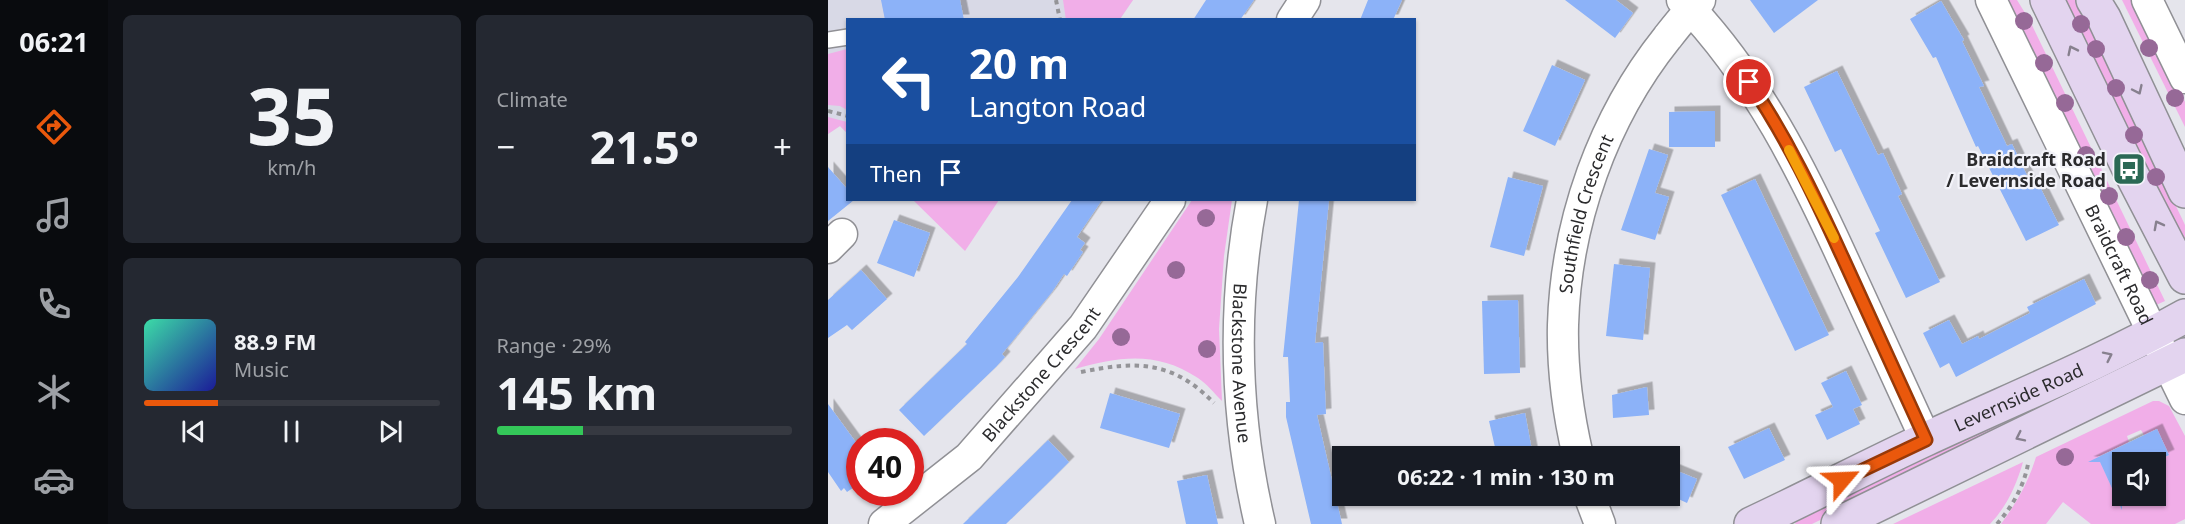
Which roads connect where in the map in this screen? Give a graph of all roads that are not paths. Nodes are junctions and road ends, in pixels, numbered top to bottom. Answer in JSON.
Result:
{"nodes":[{"id":1,"x":1305,"y":0,"type":"edge"},
{"id":2,"x":1992,"y":0,"type":"edge"},
{"id":3,"x":2048,"y":0,"type":"edge"},
{"id":4,"x":2093,"y":0,"type":"edge"},
{"id":5,"x":2147,"y":0,"type":"edge"},
{"id":6,"x":1691,"y":3,"type":"edge"},
{"id":7,"x":1293,"y":18,"type":"edge"},
{"id":8,"x":846,"y":37,"type":"edge"},
{"id":9,"x":828,"y":40,"type":"edge"},
{"id":10,"x":2185,"y":78,"type":"edge"},
{"id":11,"x":2185,"y":191,"type":"edge"},
{"id":12,"x":1169,"y":201,"type":"edge"},
{"id":13,"x":1252,"y":201,"type":"edge"},
{"id":14,"x":2185,"y":277,"type":"edge"},
{"id":15,"x":2185,"y":316,"type":"edge"},
{"id":16,"x":2154,"y":334,"type":"junction"},
{"id":17,"x":2177,"y":360,"type":"edge"},
{"id":18,"x":2044,"y":387,"type":"junction"},
{"id":19,"x":2185,"y":399,"type":"edge"},
{"id":20,"x":2057,"y":419,"type":"junction"},
{"id":21,"x":1926,"y":440,"type":"junction"},
{"id":22,"x":1576,"y":446,"type":"edge"},
{"id":23,"x":1593,"y":506,"type":"edge"},
{"id":24,"x":1773,"y":520,"type":"edge"},
{"id":25,"x":884,"y":524,"type":"edge"},
{"id":26,"x":1260,"y":524,"type":"edge"},
{"id":27,"x":1600,"y":524,"type":"edge"},
{"id":28,"x":1838,"y":524,"type":"edge"}],
"edges":[{"from":1,"to":7,"type":"street"},
{"from":2,"to":16,"type":"street","name":"Braidcraft Road"},
{"from":14,"to":3,"type":"street","one_way":true},
{"from":4,"to":11,"type":"street","one_way":true},
{"from":5,"to":10,"type":"street"},
{"from":6,"to":21,"type":"street"},
{"from":6,"to":22,"type":"street","name":"Southfield Crescent"},
{"from":8,"to":9,"type":"lane"},
{"from":12,"to":25,"type":"street","name":"Blackstone Crescent"},
{"from":13,"to":26,"type":"street","name":"Blackstone Avenue"},
{"from":15,"to":16,"type":"street","name":"Levernside Road"},
{"from":16,"to":17,"type":"street"},
{"from":18,"to":16,"type":"street","name":"Levernside Road","one_way":true},
{"from":17,"to":19,"type":"street"},
{"from":17,"to":20,"type":"street","name":"Levernside Road"},
{"from":18,"to":20,"type":"street"},
{"from":18,"to":21,"type":"street","name":"Levernside Road"},
{"from":20,"to":28,"type":"street","name":"Levernside Road","one_way":true},
{"from":21,"to":24,"type":"street","name":"Levernside Road"},
{"from":23,"to":27,"type":"street"}]}
